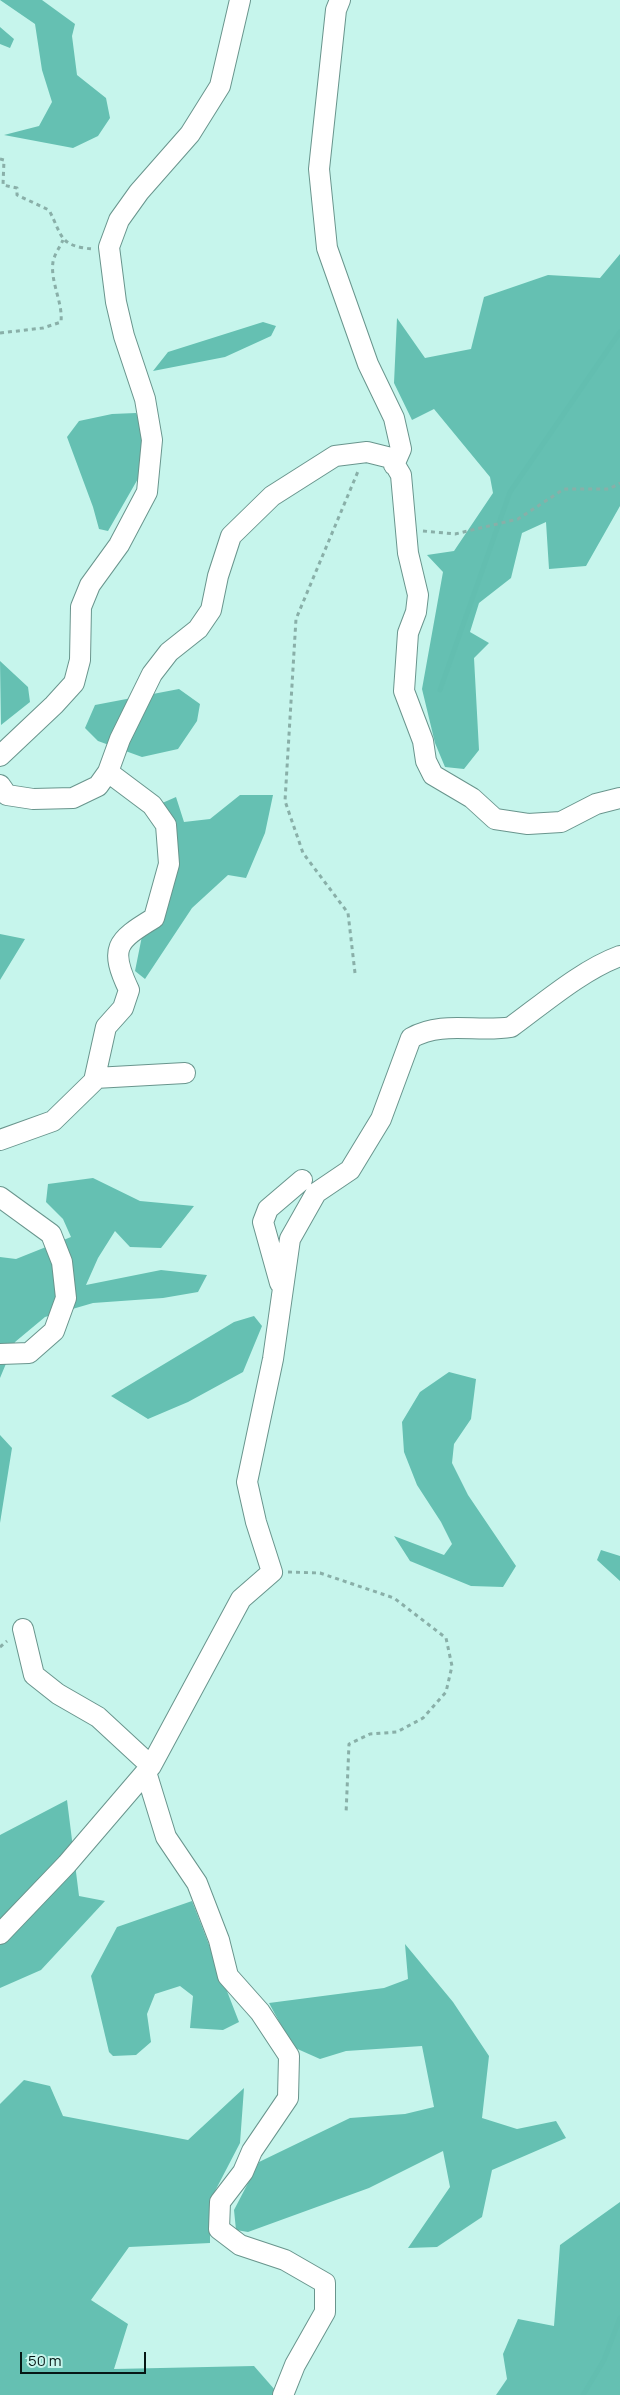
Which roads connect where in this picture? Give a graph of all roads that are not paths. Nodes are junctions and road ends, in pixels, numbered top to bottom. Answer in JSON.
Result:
{"nodes":[{"id":1,"x":240,"y":0,"type":"edge"},
{"id":2,"x":340,"y":0,"type":"edge"},
{"id":3,"x":394,"y":465,"type":"junction"},
{"id":4,"x":0,"y":756,"type":"edge"},
{"id":5,"x":108,"y":772,"type":"junction"},
{"id":6,"x":0,"y":785,"type":"edge"},
{"id":7,"x":620,"y":798,"type":"edge"},
{"id":8,"x":620,"y":956,"type":"edge"},
{"id":9,"x":620,"y":965,"type":"edge"},
{"id":10,"x":579,"y":979,"type":"junction"},
{"id":11,"x":185,"y":1073,"type":"dead end"},
{"id":12,"x":95,"y":1078,"type":"junction"},
{"id":13,"x":0,"y":1140,"type":"edge"},
{"id":14,"x":302,"y":1180,"type":"dead end"},
{"id":15,"x":0,"y":1197,"type":"edge"},
{"id":16,"x":283,"y":1292,"type":"junction"},
{"id":17,"x":0,"y":1354,"type":"edge"},
{"id":18,"x":23,"y":1629,"type":"dead end"},
{"id":19,"x":149,"y":1769,"type":"junction"},
{"id":20,"x":0,"y":1934,"type":"edge"},
{"id":21,"x":283,"y":2395,"type":"edge"}],
"edges":[{"from":1,"to":4,"type":"street"},
{"from":2,"to":3,"type":"street"},
{"from":3,"to":5,"type":"street"},
{"from":3,"to":7,"type":"street"},
{"from":5,"to":6,"type":"street"},
{"from":5,"to":12,"type":"street"},
{"from":8,"to":10,"type":"street"},
{"from":9,"to":10,"type":"street"},
{"from":10,"to":16,"type":"street"},
{"from":11,"to":12,"type":"street"},
{"from":12,"to":13,"type":"street"},
{"from":14,"to":16,"type":"street"},
{"from":15,"to":17,"type":"street"},
{"from":16,"to":19,"type":"street"},
{"from":18,"to":19,"type":"street"},
{"from":19,"to":20,"type":"street"},
{"from":19,"to":21,"type":"street"}]}
